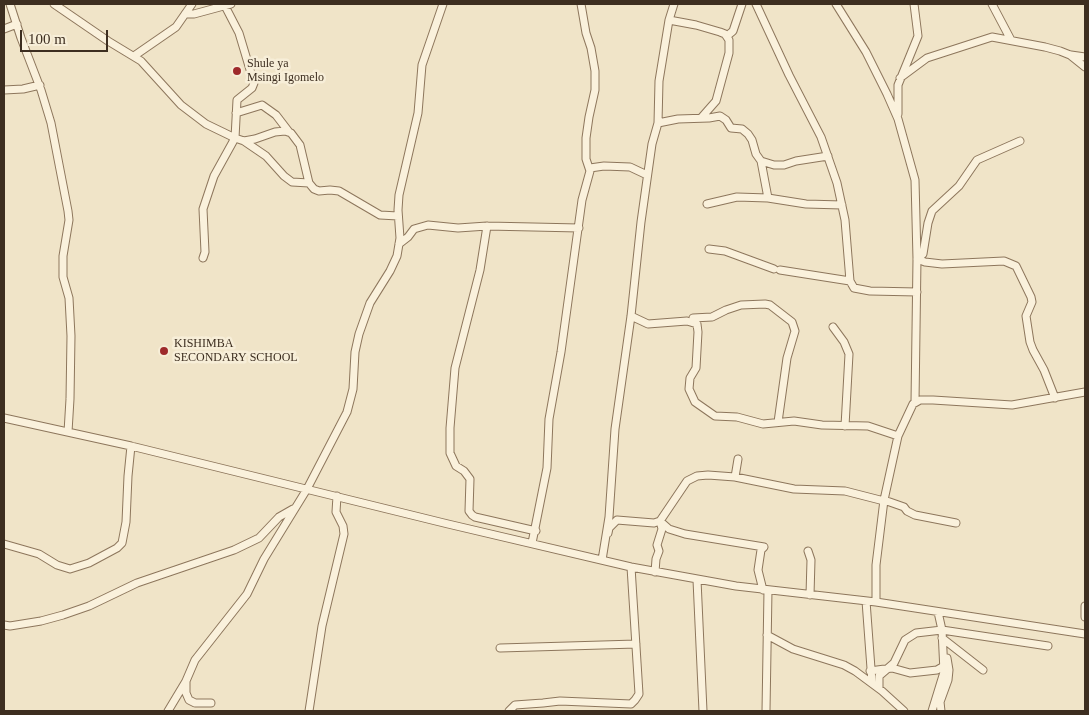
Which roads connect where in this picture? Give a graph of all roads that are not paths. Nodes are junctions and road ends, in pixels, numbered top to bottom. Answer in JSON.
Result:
{"nodes":[{"id":1,"x":10,"y":4,"type":"edge"},
{"id":2,"x":54,"y":4,"type":"edge"},
{"id":3,"x":192,"y":4,"type":"edge"},
{"id":4,"x":226,"y":4,"type":"edge"},
{"id":5,"x":443,"y":4,"type":"edge"},
{"id":6,"x":581,"y":4,"type":"edge"},
{"id":7,"x":674,"y":4,"type":"edge"},
{"id":8,"x":742,"y":4,"type":"edge"},
{"id":9,"x":756,"y":4,"type":"edge"},
{"id":10,"x":836,"y":4,"type":"edge"},
{"id":11,"x":914,"y":4,"type":"edge"},
{"id":12,"x":992,"y":4,"type":"edge"},
{"id":13,"x":185,"y":14,"type":"junction"},
{"id":14,"x":669,"y":20,"type":"junction"},
{"id":15,"x":17,"y":24,"type":"junction"},
{"id":16,"x":4,"y":29,"type":"edge"},
{"id":17,"x":727,"y":36,"type":"junction"},
{"id":18,"x":1011,"y":40,"type":"junction"},
{"id":19,"x":1070,"y":55,"type":"junction"},
{"id":20,"x":134,"y":56,"type":"junction"},
{"id":21,"x":1085,"y":57,"type":"edge"},
{"id":22,"x":1085,"y":67,"type":"edge"},
{"id":23,"x":900,"y":78,"type":"junction"},
{"id":24,"x":40,"y":85,"type":"junction"},
{"id":25,"x":4,"y":90,"type":"edge"},
{"id":26,"x":236,"y":113,"type":"junction"},
{"id":27,"x":701,"y":118,"type":"junction"},
{"id":28,"x":898,"y":119,"type":"junction"},
{"id":29,"x":658,"y":123,"type":"junction"},
{"id":30,"x":290,"y":132,"type":"junction"},
{"id":31,"x":235,"y":138,"type":"junction"},
{"id":32,"x":244,"y":140,"type":"junction"},
{"id":33,"x":1020,"y":141,"type":"dead end"},
{"id":34,"x":828,"y":156,"type":"junction"},
{"id":35,"x":761,"y":160,"type":"junction"},
{"id":36,"x":590,"y":168,"type":"junction"},
{"id":37,"x":648,"y":175,"type":"junction"},
{"id":38,"x":309,"y":183,"type":"junction"},
{"id":39,"x":768,"y":198,"type":"junction"},
{"id":40,"x":707,"y":204,"type":"dead end"},
{"id":41,"x":842,"y":204,"type":"junction"},
{"id":42,"x":398,"y":216,"type":"junction"},
{"id":43,"x":487,"y":226,"type":"junction"},
{"id":44,"x":579,"y":228,"type":"junction"},
{"id":45,"x":399,"y":244,"type":"junction"},
{"id":46,"x":709,"y":249,"type":"dead end"},
{"id":47,"x":203,"y":258,"type":"dead end"},
{"id":48,"x":917,"y":259,"type":"junction"},
{"id":49,"x":850,"y":281,"type":"junction"},
{"id":50,"x":917,"y":292,"type":"junction"},
{"id":51,"x":631,"y":316,"type":"junction"},
{"id":52,"x":693,"y":318,"type":"dead end"},
{"id":53,"x":833,"y":327,"type":"dead end"},
{"id":54,"x":1085,"y":392,"type":"edge"},
{"id":55,"x":1055,"y":398,"type":"junction"},
{"id":56,"x":915,"y":402,"type":"junction"},
{"id":57,"x":4,"y":418,"type":"edge"},
{"id":58,"x":778,"y":422,"type":"junction"},
{"id":59,"x":845,"y":426,"type":"junction"},
{"id":60,"x":68,"y":432,"type":"junction"},
{"id":61,"x":898,"y":436,"type":"junction"},
{"id":62,"x":131,"y":446,"type":"junction"},
{"id":63,"x":738,"y":459,"type":"dead end"},
{"id":64,"x":736,"y":477,"type":"junction"},
{"id":65,"x":306,"y":489,"type":"junction"},
{"id":66,"x":337,"y":496,"type":"junction"},
{"id":67,"x":884,"y":501,"type":"junction"},
{"id":68,"x":293,"y":509,"type":"junction"},
{"id":69,"x":660,"y":521,"type":"junction"},
{"id":70,"x":956,"y":523,"type":"dead end"},
{"id":71,"x":536,"y":531,"type":"junction"},
{"id":72,"x":605,"y":542,"type":"junction"},
{"id":73,"x":532,"y":543,"type":"junction"},
{"id":74,"x":4,"y":544,"type":"edge"},
{"id":75,"x":808,"y":551,"type":"dead end"},
{"id":76,"x":602,"y":560,"type":"junction"},
{"id":77,"x":631,"y":567,"type":"junction"},
{"id":78,"x":655,"y":572,"type":"junction"},
{"id":79,"x":697,"y":580,"type":"junction"},
{"id":80,"x":765,"y":590,"type":"junction"},
{"id":81,"x":810,"y":595,"type":"junction"},
{"id":82,"x":866,"y":601,"type":"junction"},
{"id":83,"x":876,"y":602,"type":"junction"},
{"id":84,"x":1085,"y":606,"type":"edge"},
{"id":85,"x":938,"y":612,"type":"junction"},
{"id":86,"x":1085,"y":617,"type":"edge"},
{"id":87,"x":4,"y":625,"type":"edge"},
{"id":88,"x":1085,"y":634,"type":"edge"},
{"id":89,"x":767,"y":636,"type":"junction"},
{"id":90,"x":942,"y":637,"type":"junction"},
{"id":91,"x":636,"y":644,"type":"junction"},
{"id":92,"x":1048,"y":646,"type":"dead end"},
{"id":93,"x":500,"y":648,"type":"dead end"},
{"id":94,"x":944,"y":666,"type":"junction"},
{"id":95,"x":888,"y":668,"type":"junction"},
{"id":96,"x":983,"y":670,"type":"dead end"},
{"id":97,"x":870,"y":671,"type":"junction"},
{"id":98,"x":186,"y":681,"type":"junction"},
{"id":99,"x":872,"y":682,"type":"junction"},
{"id":100,"x":879,"y":688,"type":"junction"},
{"id":101,"x":211,"y":703,"type":"dead end"},
{"id":102,"x":590,"y":703,"type":"junction"},
{"id":103,"x":932,"y":710,"type":"edge"},
{"id":104,"x":168,"y":711,"type":"edge"},
{"id":105,"x":309,"y":711,"type":"edge"},
{"id":106,"x":509,"y":711,"type":"edge"},
{"id":107,"x":586,"y":711,"type":"edge"},
{"id":108,"x":703,"y":711,"type":"edge"},
{"id":109,"x":766,"y":711,"type":"edge"},
{"id":110,"x":904,"y":711,"type":"edge"},
{"id":111,"x":941,"y":711,"type":"edge"}],
"edges":[{"from":1,"to":15,"type":"street"},
{"from":2,"to":20,"type":"street"},
{"from":3,"to":13,"type":"street"},
{"from":4,"to":13,"type":"street"},
{"from":4,"to":26,"type":"street"},
{"from":5,"to":42,"type":"street"},
{"from":6,"to":36,"type":"street"},
{"from":7,"to":14,"type":"street"},
{"from":8,"to":17,"type":"street"},
{"from":9,"to":34,"type":"street"},
{"from":10,"to":28,"type":"street"},
{"from":11,"to":23,"type":"street"},
{"from":12,"to":18,"type":"street"},
{"from":13,"to":20,"type":"street"},
{"from":14,"to":17,"type":"street"},
{"from":14,"to":29,"type":"street"},
{"from":15,"to":16,"type":"street"},
{"from":15,"to":24,"type":"street"},
{"from":17,"to":27,"type":"street"},
{"from":18,"to":19,"type":"street"},
{"from":18,"to":23,"type":"street"},
{"from":19,"to":21,"type":"street"},
{"from":19,"to":22,"type":"street"},
{"from":20,"to":31,"type":"street"},
{"from":23,"to":28,"type":"street"},
{"from":24,"to":25,"type":"street"},
{"from":24,"to":60,"type":"street"},
{"from":26,"to":30,"type":"street"},
{"from":26,"to":31,"type":"street"},
{"from":27,"to":29,"type":"street"},
{"from":27,"to":35,"type":"street"},
{"from":28,"to":48,"type":"street"},
{"from":29,"to":37,"type":"street"},
{"from":30,"to":32,"type":"street"},
{"from":30,"to":38,"type":"street"},
{"from":31,"to":32,"type":"street"},
{"from":31,"to":47,"type":"street"},
{"from":32,"to":38,"type":"street"},
{"from":33,"to":48,"type":"street"},
{"from":34,"to":35,"type":"street"},
{"from":34,"to":41,"type":"street"},
{"from":35,"to":39,"type":"street"},
{"from":36,"to":37,"type":"street"},
{"from":36,"to":44,"type":"street"},
{"from":37,"to":51,"type":"street"},
{"from":38,"to":42,"type":"street"},
{"from":39,"to":40,"type":"street"},
{"from":39,"to":41,"type":"street"},
{"from":41,"to":49,"type":"street"},
{"from":42,"to":45,"type":"street"},
{"from":43,"to":44,"type":"street"},
{"from":43,"to":45,"type":"street"},
{"from":43,"to":71,"type":"street"},
{"from":44,"to":71,"type":"street"},
{"from":45,"to":65,"type":"street"},
{"from":46,"to":49,"type":"street"},
{"from":48,"to":50,"type":"street"},
{"from":48,"to":55,"type":"street"},
{"from":49,"to":50,"type":"street"},
{"from":50,"to":56,"type":"street"},
{"from":51,"to":58,"type":"street"},
{"from":51,"to":72,"type":"street"},
{"from":52,"to":58,"type":"street"},
{"from":53,"to":59,"type":"street"},
{"from":54,"to":55,"type":"street"},
{"from":55,"to":56,"type":"street"},
{"from":56,"to":61,"type":"street"},
{"from":57,"to":60,"type":"street"},
{"from":58,"to":59,"type":"street"},
{"from":59,"to":61,"type":"street"},
{"from":60,"to":62,"type":"street"},
{"from":61,"to":67,"type":"street"},
{"from":62,"to":65,"type":"street"},
{"from":62,"to":74,"type":"street"},
{"from":63,"to":64,"type":"street"},
{"from":64,"to":67,"type":"street"},
{"from":64,"to":69,"type":"street"},
{"from":65,"to":66,"type":"street"},
{"from":65,"to":68,"type":"street"},
{"from":66,"to":73,"type":"street"},
{"from":66,"to":105,"type":"street"},
{"from":67,"to":70,"type":"street"},
{"from":67,"to":83,"type":"street"},
{"from":68,"to":87,"type":"street"},
{"from":68,"to":98,"type":"street"},
{"from":69,"to":72,"type":"street"},
{"from":69,"to":78,"type":"street"},
{"from":69,"to":80,"type":"street"},
{"from":71,"to":73,"type":"street"},
{"from":72,"to":76,"type":"street"},
{"from":73,"to":76,"type":"street"},
{"from":75,"to":81,"type":"street"},
{"from":76,"to":77,"type":"street"},
{"from":77,"to":78,"type":"street"},
{"from":77,"to":91,"type":"street"},
{"from":78,"to":79,"type":"street"},
{"from":79,"to":80,"type":"street"},
{"from":79,"to":108,"type":"street"},
{"from":80,"to":81,"type":"street"},
{"from":80,"to":89,"type":"street"},
{"from":81,"to":82,"type":"street"},
{"from":82,"to":83,"type":"street"},
{"from":82,"to":97,"type":"street"},
{"from":83,"to":85,"type":"street"},
{"from":84,"to":86,"type":"street"},
{"from":85,"to":88,"type":"street"},
{"from":85,"to":90,"type":"street"},
{"from":89,"to":99,"type":"street"},
{"from":89,"to":109,"type":"street"},
{"from":90,"to":92,"type":"street"},
{"from":90,"to":94,"type":"street"},
{"from":90,"to":95,"type":"street"},
{"from":90,"to":96,"type":"street"},
{"from":90,"to":111,"type":"street"},
{"from":91,"to":93,"type":"street"},
{"from":91,"to":102,"type":"street"},
{"from":94,"to":95,"type":"street"},
{"from":94,"to":103,"type":"street"},
{"from":95,"to":97,"type":"street"},
{"from":95,"to":100,"type":"street"},
{"from":97,"to":99,"type":"street"},
{"from":98,"to":101,"type":"street"},
{"from":98,"to":104,"type":"street"},
{"from":99,"to":100,"type":"street"},
{"from":100,"to":110,"type":"street"},
{"from":102,"to":106,"type":"street"},
{"from":102,"to":107,"type":"street"}]}
